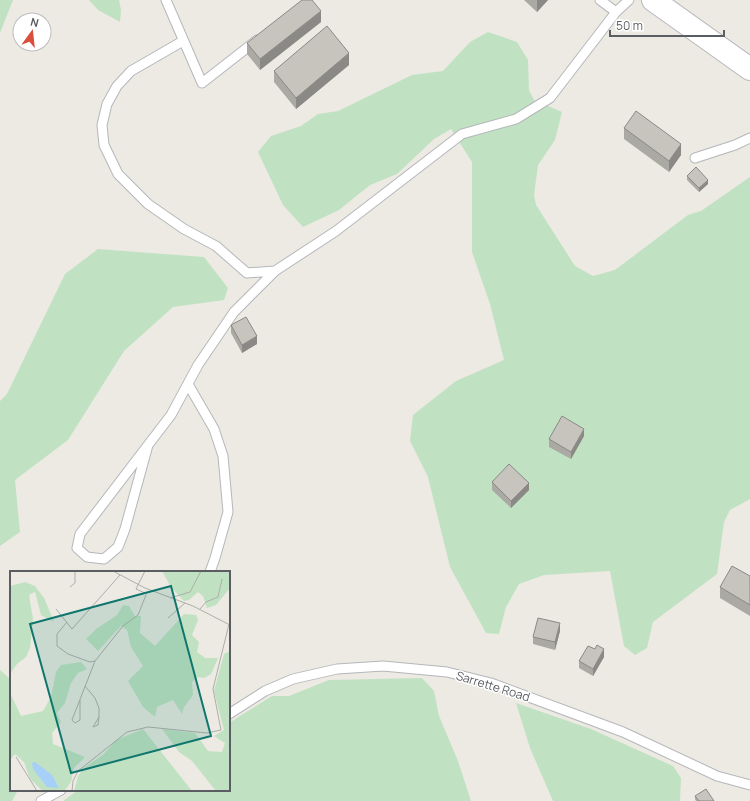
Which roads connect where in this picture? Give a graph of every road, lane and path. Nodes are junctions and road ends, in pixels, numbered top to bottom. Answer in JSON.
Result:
{"nodes":[{"id":1,"x":166,"y":0,"type":"edge"},
{"id":2,"x":600,"y":0,"type":"edge"},
{"id":3,"x":629,"y":0,"type":"edge"},
{"id":4,"x":653,"y":0,"type":"edge"},
{"id":5,"x":616,"y":12,"type":"junction"},
{"id":6,"x":263,"y":35,"type":"edge"},
{"id":7,"x":183,"y":41,"type":"junction"},
{"id":8,"x":741,"y":57,"type":"edge"},
{"id":9,"x":750,"y":70,"type":"edge"},
{"id":10,"x":750,"y":138,"type":"edge"},
{"id":11,"x":695,"y":158,"type":"dead end"},
{"id":12,"x":275,"y":271,"type":"junction"},
{"id":13,"x":188,"y":384,"type":"junction"},
{"id":14,"x":148,"y":445,"type":"junction"},
{"id":15,"x":215,"y":558,"type":"junction"},
{"id":16,"x":204,"y":571,"type":"edge"},
{"id":17,"x":210,"y":571,"type":"edge"},
{"id":18,"x":230,"y":713,"type":"edge"},
{"id":19,"x":750,"y":785,"type":"edge"},
{"id":20,"x":59,"y":791,"type":"edge"},
{"id":21,"x":41,"y":801,"type":"edge"}],
"edges":[{"from":1,"to":7,"type":"lane"},
{"from":2,"to":5,"type":"lane"},
{"from":3,"to":5,"type":"lane"},
{"from":4,"to":8,"type":"main road"},
{"from":5,"to":12,"type":"lane"},
{"from":6,"to":7,"type":"lane"},
{"from":7,"to":12,"type":"lane"},
{"from":8,"to":9,"type":"main road"},
{"from":10,"to":11,"type":"lane"},
{"from":12,"to":13,"type":"lane"},
{"from":13,"to":14,"type":"lane"},
{"from":13,"to":15,"type":"lane"},
{"from":14,"to":14,"type":"lane"},
{"from":15,"to":16,"type":"lane"},
{"from":15,"to":17,"type":"lane"},
{"from":18,"to":19,"type":"lane","name":"Sarrette Road"},
{"from":20,"to":21,"type":"lane"}]}
